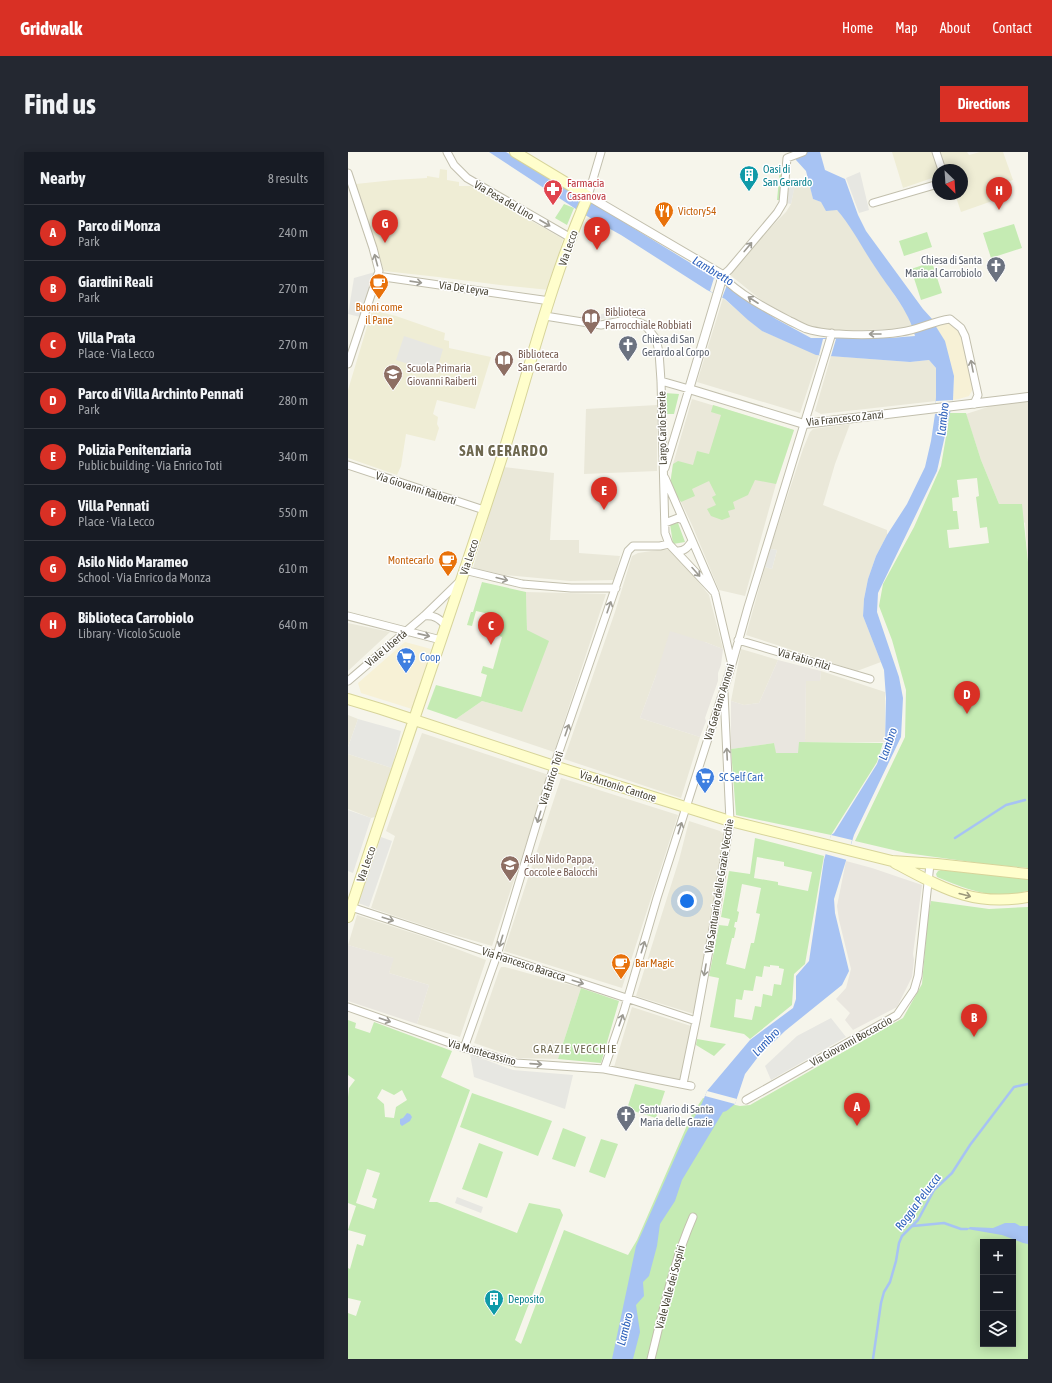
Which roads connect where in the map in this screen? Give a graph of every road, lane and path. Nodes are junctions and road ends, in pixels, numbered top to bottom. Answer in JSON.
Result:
{"nodes":[{"id":1,"x":447,"y":152,"type":"edge"},
{"id":2,"x":515,"y":152,"type":"edge"},
{"id":3,"x":601,"y":152,"type":"edge"},
{"id":4,"x":803,"y":152,"type":"edge"},
{"id":5,"x":936,"y":152,"type":"edge"},
{"id":6,"x":940,"y":164,"type":"edge"},
{"id":7,"x":348,"y":173,"type":"edge"},
{"id":8,"x":932,"y":186,"type":"edge"},
{"id":9,"x":587,"y":198,"type":"junction"},
{"id":10,"x":873,"y":203,"type":"dead end"},
{"id":11,"x":571,"y":238,"type":"junction"},
{"id":12,"x":377,"y":276,"type":"junction"},
{"id":13,"x":721,"y":279,"type":"junction"},
{"id":14,"x":550,"y":301,"type":"junction"},
{"id":15,"x":545,"y":316,"type":"junction"},
{"id":16,"x":831,"y":335,"type":"junction"},
{"id":17,"x":348,"y":364,"type":"edge"},
{"id":18,"x":661,"y":381,"type":"junction"},
{"id":19,"x":689,"y":389,"type":"junction"},
{"id":20,"x":1028,"y":397,"type":"edge"},
{"id":21,"x":974,"y":404,"type":"junction"},
{"id":22,"x":804,"y":424,"type":"junction"},
{"id":23,"x":348,"y":466,"type":"edge"},
{"id":24,"x":663,"y":474,"type":"junction"},
{"id":25,"x":484,"y":510,"type":"junction"},
{"id":26,"x":683,"y":520,"type":"junction"},
{"id":27,"x":665,"y":523,"type":"junction"},
{"id":28,"x":692,"y":541,"type":"junction"},
{"id":29,"x":669,"y":544,"type":"junction"},
{"id":30,"x":678,"y":551,"type":"junction"},
{"id":31,"x":462,"y":575,"type":"junction"},
{"id":32,"x":616,"y":588,"type":"junction"},
{"id":33,"x":715,"y":593,"type":"junction"},
{"id":34,"x":348,"y":616,"type":"edge"},
{"id":35,"x":424,"y":616,"type":"junction"},
{"id":36,"x":446,"y":626,"type":"junction"},
{"id":37,"x":406,"y":631,"type":"junction"},
{"id":38,"x":441,"y":640,"type":"junction"},
{"id":39,"x":738,"y":640,"type":"junction"},
{"id":40,"x":732,"y":664,"type":"junction"},
{"id":41,"x":870,"y":679,"type":"dead end"},
{"id":42,"x":348,"y":681,"type":"edge"},
{"id":43,"x":724,"y":687,"type":"junction"},
{"id":44,"x":348,"y":699,"type":"edge"},
{"id":45,"x":414,"y":720,"type":"junction"},
{"id":46,"x":554,"y":766,"type":"junction"},
{"id":47,"x":686,"y":808,"type":"junction"},
{"id":48,"x":730,"y":821,"type":"junction"},
{"id":49,"x":892,"y":861,"type":"junction"},
{"id":50,"x":930,"y":864,"type":"junction"},
{"id":51,"x":1028,"y":874,"type":"edge"},
{"id":52,"x":928,"y":881,"type":"junction"},
{"id":53,"x":1028,"y":897,"type":"edge"},
{"id":54,"x":349,"y":910,"type":"edge"},
{"id":55,"x":497,"y":955,"type":"junction"},
{"id":56,"x":627,"y":998,"type":"junction"},
{"id":57,"x":348,"y":1007,"type":"edge"},
{"id":58,"x":696,"y":1021,"type":"junction"},
{"id":59,"x":464,"y":1048,"type":"junction"},
{"id":60,"x":604,"y":1069,"type":"junction"},
{"id":61,"x":683,"y":1084,"type":"junction"},
{"id":62,"x":691,"y":1086,"type":"dead end"},
{"id":63,"x":746,"y":1100,"type":"dead end"},
{"id":64,"x":693,"y":1217,"type":"dead end"},
{"id":65,"x":651,"y":1359,"type":"edge"}],
"edges":[{"from":1,"to":11,"type":"street","name":"Via Pesa del Lino","one_way":true},
{"from":2,"to":9,"type":"main road"},
{"from":3,"to":9,"type":"street"},
{"from":13,"to":4,"type":"street","one_way":true},
{"from":5,"to":6,"type":"street"},
{"from":12,"to":7,"type":"street","one_way":true},
{"from":8,"to":10,"type":"street"},
{"from":9,"to":11,"type":"main road","name":"Via Lecco"},
{"from":9,"to":13,"type":"street"},
{"from":11,"to":14,"type":"main road","name":"Via Lecco"},
{"from":12,"to":14,"type":"street","name":"Via De Leyva","one_way":true},
{"from":12,"to":17,"type":"street"},
{"from":16,"to":13,"type":"street","one_way":true},
{"from":13,"to":19,"type":"street"},
{"from":14,"to":15,"type":"main road","name":"Via Lecco"},
{"from":15,"to":18,"type":"street"},
{"from":15,"to":25,"type":"main road","name":"Via Lecco"},
{"from":21,"to":16,"type":"street","one_way":true},
{"from":16,"to":22,"type":"street","name":"Via Gaetano Annoni"},
{"from":18,"to":19,"type":"street","name":"Largo Carlo Esterle"},
{"from":18,"to":24,"type":"street","name":"Largo Carlo Esterle"},
{"from":19,"to":22,"type":"street","name":"Via Francesco Zanzi"},
{"from":19,"to":24,"type":"street","name":"Largo Carlo Esterle"},
{"from":20,"to":21,"type":"street"},
{"from":21,"to":22,"type":"street","name":"Via Francesco Zanzi"},
{"from":22,"to":39,"type":"street","name":"Via Gaetano Annoni"},
{"from":23,"to":25,"type":"street","name":"Via Giovanni Raiberti"},
{"from":24,"to":26,"type":"street","name":"Largo Carlo Esterle"},
{"from":24,"to":27,"type":"street","name":"Largo Carlo Esterle"},
{"from":25,"to":31,"type":"main road","name":"Via Lecco"},
{"from":26,"to":27,"type":"street"},
{"from":26,"to":28,"type":"street","name":"Largo Carlo Esterle"},
{"from":27,"to":29,"type":"street","name":"Largo Carlo Esterle"},
{"from":28,"to":30,"type":"street"},
{"from":28,"to":33,"type":"street","name":"Largo Carlo Esterle"},
{"from":29,"to":30,"type":"street","name":"Largo Carlo Esterle"},
{"from":29,"to":32,"type":"street","name":"Via Enrico Toti"},
{"from":30,"to":33,"type":"street","name":"Largo Carlo Esterle","one_way":true},
{"from":31,"to":32,"type":"street","one_way":true},
{"from":31,"to":35,"type":"street","name":"Viale Libertà"},
{"from":31,"to":36,"type":"main road","name":"Via Lecco"},
{"from":46,"to":32,"type":"street","name":"Via Enrico Toti","one_way":true},
{"from":33,"to":40,"type":"street","name":"Largo Carlo Esterle"},
{"from":34,"to":37,"type":"street"},
{"from":35,"to":36,"type":"street"},
{"from":35,"to":37,"type":"street","name":"Viale Libertà"},
{"from":36,"to":38,"type":"main road","name":"Via Lecco"},
{"from":37,"to":38,"type":"street","one_way":true},
{"from":37,"to":42,"type":"street","name":"Viale Libertà"},
{"from":38,"to":45,"type":"main road","name":"Via Lecco"},
{"from":39,"to":40,"type":"street","name":"Via Gaetano Annoni"},
{"from":39,"to":41,"type":"street","name":"Via Fabio Filzi"},
{"from":40,"to":43,"type":"street","name":"Via Gaetano Annoni"},
{"from":43,"to":47,"type":"street","name":"Via Gaetano Annoni"},
{"from":48,"to":43,"type":"street","name":"Via Santuario delle Grazie Vecchie","one_way":true},
{"from":44,"to":45,"type":"main road","name":"Via Antonio Cantore"},
{"from":45,"to":46,"type":"main road","name":"Via Antonio Cantore"},
{"from":45,"to":54,"type":"main road","name":"Via Lecco"},
{"from":46,"to":47,"type":"main road","name":"Via Antonio Cantore"},
{"from":46,"to":55,"type":"street","name":"Via Enrico Toti","one_way":true},
{"from":47,"to":48,"type":"main road","name":"Via Antonio Cantore"},
{"from":56,"to":47,"type":"street","name":"Via Gaetano Annoni","one_way":true},
{"from":48,"to":49,"type":"main road","name":"Via Antonio Cantore"},
{"from":48,"to":58,"type":"street","name":"Via Santuario delle Grazie Vecchie","one_way":true},
{"from":49,"to":50,"type":"main road"},
{"from":49,"to":52,"type":"main road"},
{"from":50,"to":51,"type":"main road"},
{"from":50,"to":52,"type":"street","name":"Via Giovanni Boccaccio"},
{"from":52,"to":53,"type":"main road","one_way":true},
{"from":52,"to":63,"type":"street","name":"Via Giovanni Boccaccio"},
{"from":54,"to":55,"type":"street","name":"Via Francesco Baracca","one_way":true},
{"from":55,"to":56,"type":"street","name":"Via Francesco Baracca","one_way":true},
{"from":55,"to":59,"type":"street","name":"Via Enrico Toti"},
{"from":56,"to":58,"type":"street","name":"Via Francesco Baracca"},
{"from":60,"to":56,"type":"street","name":"Via Gaetano Annoni","one_way":true},
{"from":57,"to":59,"type":"street","name":"Via Montecassino","one_way":true},
{"from":58,"to":61,"type":"street","name":"Via Santuario delle Grazie Vecchie"},
{"from":59,"to":60,"type":"street","name":"Via Montecassino","one_way":true},
{"from":60,"to":61,"type":"street","name":"Via Montecassino"},
{"from":61,"to":62,"type":"street","name":"Via Montecassino"},
{"from":64,"to":65,"type":"street","name":"Viale Valle dei Sospiri"}]}
